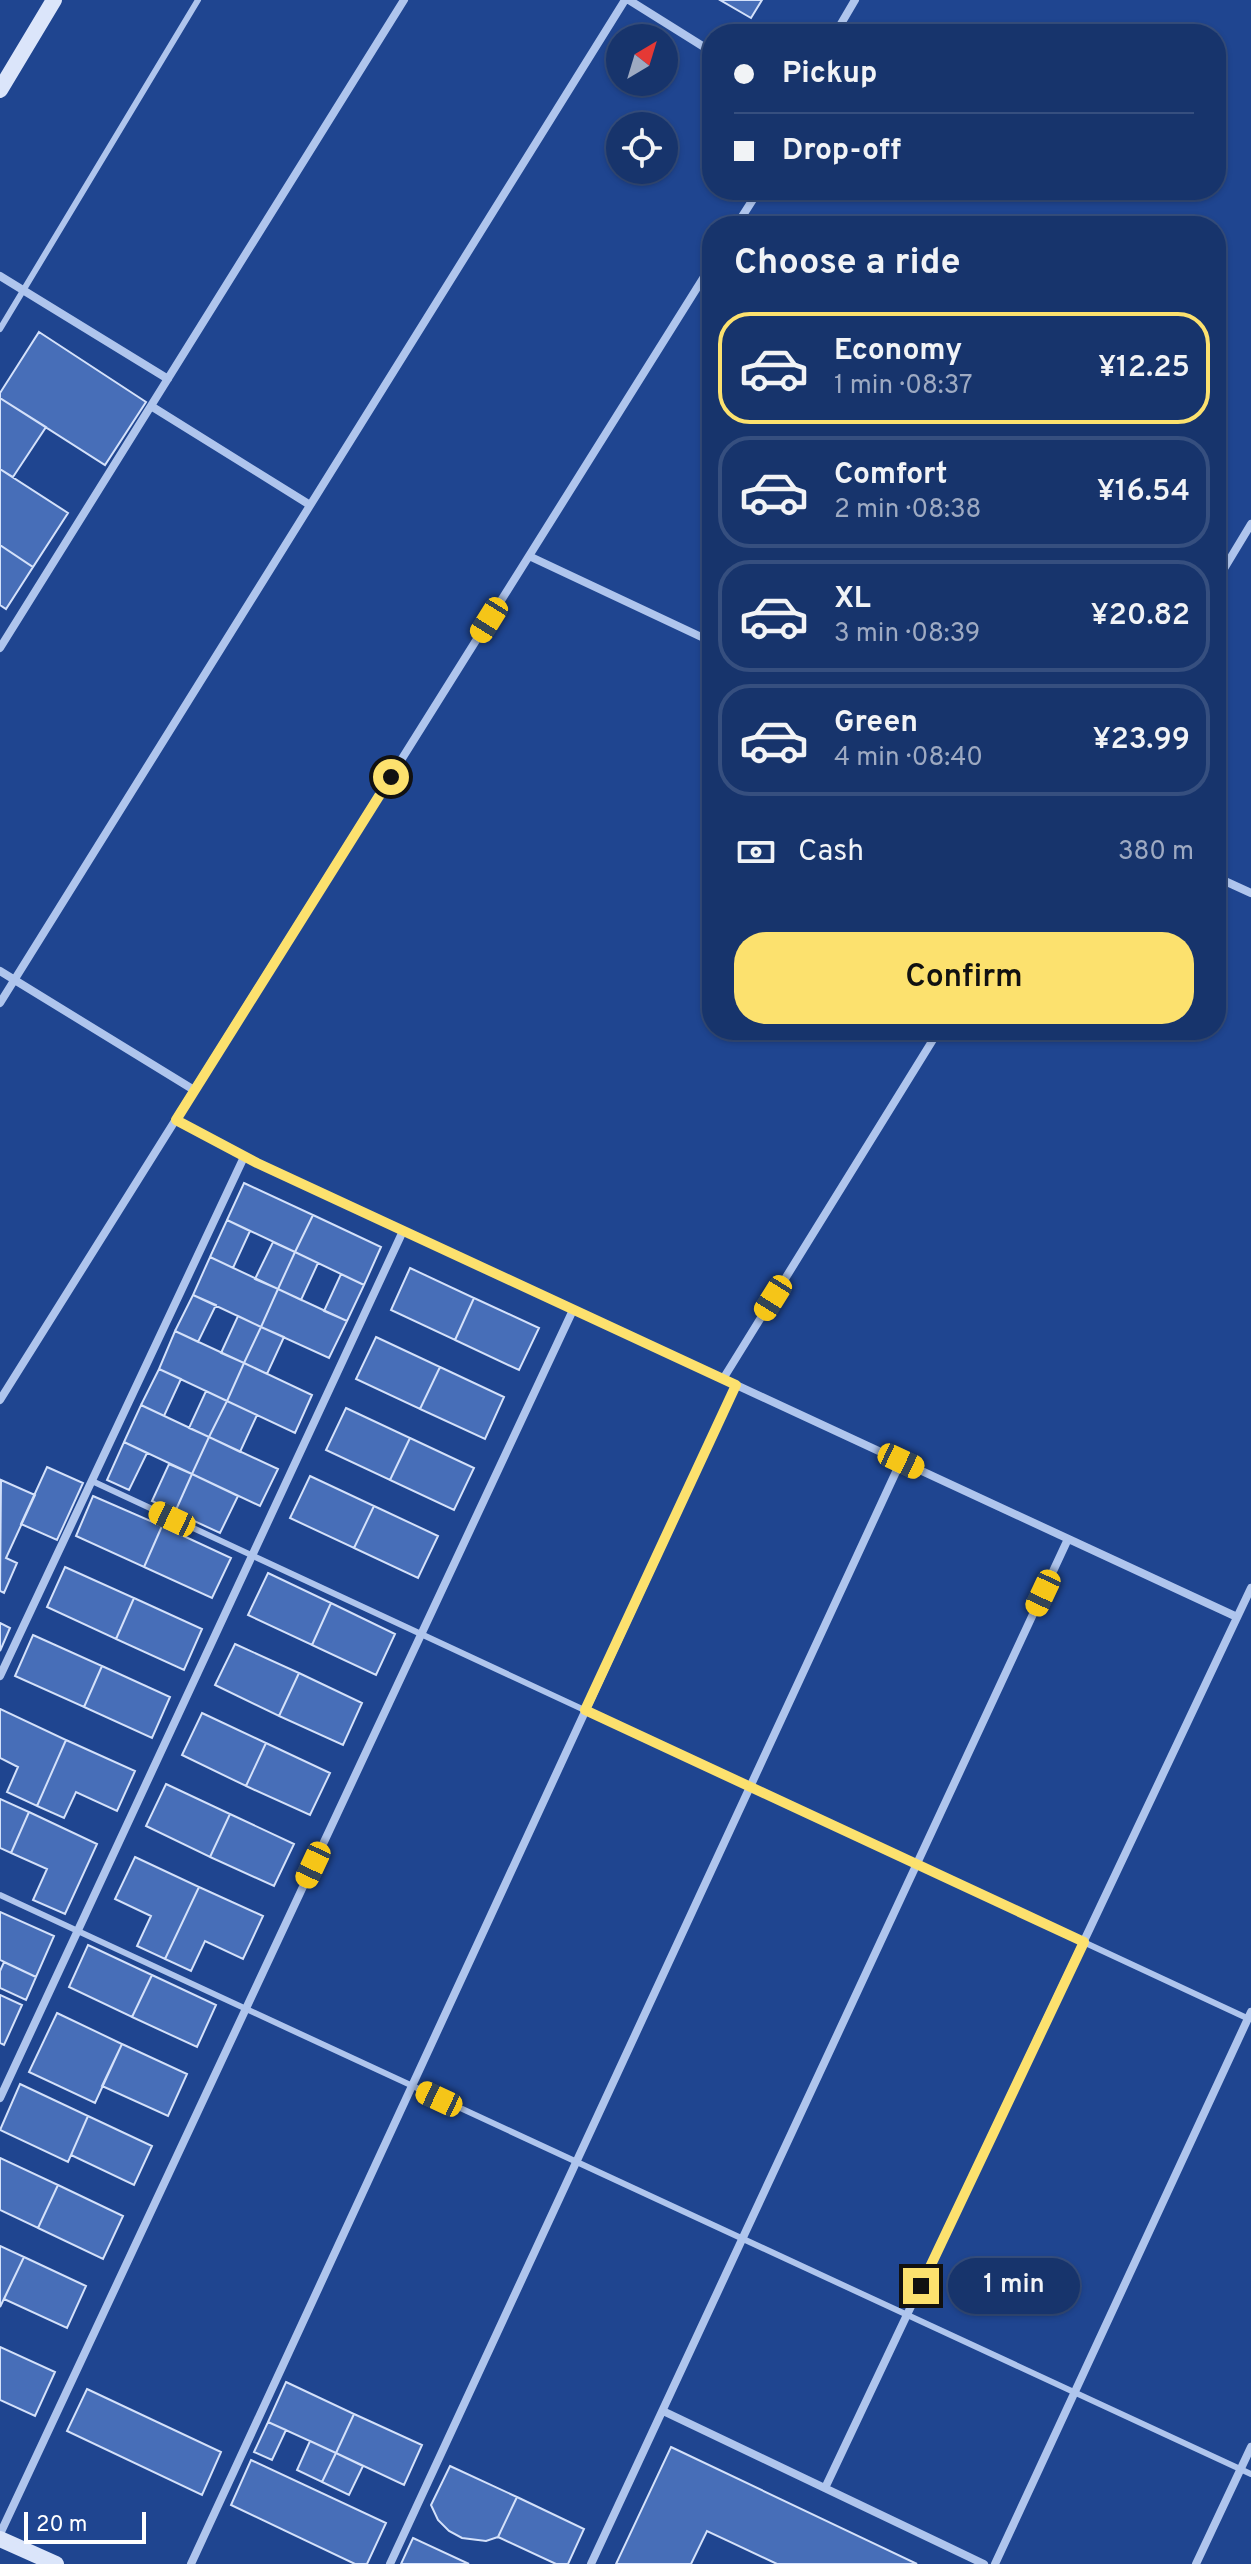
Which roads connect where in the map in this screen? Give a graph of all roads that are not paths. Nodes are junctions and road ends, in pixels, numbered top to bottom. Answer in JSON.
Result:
{"nodes":[{"id":1,"x":54,"y":0,"type":"edge"},
{"id":2,"x":198,"y":0,"type":"edge"},
{"id":3,"x":404,"y":0,"type":"edge"},
{"id":4,"x":627,"y":0,"type":"edge"},
{"id":5,"x":855,"y":0,"type":"edge"},
{"id":6,"x":841,"y":24,"type":"edge"},
{"id":7,"x":702,"y":46,"type":"edge"},
{"id":8,"x":0,"y":90,"type":"edge"},
{"id":9,"x":0,"y":276,"type":"edge"},
{"id":10,"x":702,"y":280,"type":"edge"},
{"id":11,"x":23,"y":290,"type":"junction"},
{"id":12,"x":0,"y":329,"type":"edge"},
{"id":13,"x":168,"y":379,"type":"junction"},
{"id":14,"x":151,"y":406,"type":"junction"},
{"id":15,"x":310,"y":505,"type":"junction"},
{"id":16,"x":1251,"y":524,"type":"edge"},
{"id":17,"x":529,"y":556,"type":"junction"},
{"id":18,"x":1226,"y":565,"type":"edge"},
{"id":19,"x":702,"y":637,"type":"edge"},
{"id":20,"x":0,"y":648,"type":"edge"},
{"id":21,"x":1226,"y":882,"type":"edge"},
{"id":22,"x":1251,"y":893,"type":"edge"},
{"id":23,"x":0,"y":971,"type":"edge"},
{"id":24,"x":14,"y":980,"type":"junction"},
{"id":25,"x":0,"y":1003,"type":"edge"},
{"id":26,"x":933,"y":1040,"type":"edge"},
{"id":27,"x":194,"y":1090,"type":"junction"},
{"id":28,"x":176,"y":1120,"type":"junction"},
{"id":29,"x":244,"y":1157,"type":"junction"},
{"id":30,"x":403,"y":1231,"type":"junction"},
{"id":31,"x":573,"y":1310,"type":"junction"},
{"id":32,"x":723,"y":1379,"type":"junction"},
{"id":33,"x":736,"y":1385,"type":"junction"},
{"id":34,"x":0,"y":1400,"type":"edge"},
{"id":35,"x":901,"y":1461,"type":"junction"},
{"id":36,"x":92,"y":1481,"type":"junction"},
{"id":37,"x":1068,"y":1539,"type":"junction"},
{"id":38,"x":252,"y":1556,"type":"junction"},
{"id":39,"x":1251,"y":1588,"type":"edge"},
{"id":40,"x":1237,"y":1617,"type":"junction"},
{"id":41,"x":421,"y":1634,"type":"junction"},
{"id":42,"x":0,"y":1676,"type":"edge"},
{"id":43,"x":585,"y":1710,"type":"junction"},
{"id":44,"x":750,"y":1788,"type":"junction"},
{"id":45,"x":917,"y":1865,"type":"junction"},
{"id":46,"x":0,"y":1895,"type":"edge"},
{"id":47,"x":78,"y":1931,"type":"junction"},
{"id":48,"x":1084,"y":1942,"type":"junction"},
{"id":49,"x":246,"y":2009,"type":"junction"},
{"id":50,"x":1250,"y":2017,"type":"edge"},
{"id":51,"x":412,"y":2086,"type":"junction"},
{"id":52,"x":0,"y":2098,"type":"edge"},
{"id":53,"x":576,"y":2162,"type":"junction"},
{"id":54,"x":743,"y":2240,"type":"junction"},
{"id":55,"x":907,"y":2315,"type":"junction"},
{"id":56,"x":1075,"y":2393,"type":"junction"},
{"id":57,"x":663,"y":2411,"type":"junction"},
{"id":58,"x":1251,"y":2447,"type":"edge"},
{"id":59,"x":1240,"y":2469,"type":"junction"},
{"id":60,"x":1251,"y":2474,"type":"edge"},
{"id":61,"x":825,"y":2488,"type":"junction"},
{"id":62,"x":0,"y":2536,"type":"edge"},
{"id":63,"x":56,"y":2564,"type":"edge"},
{"id":64,"x":191,"y":2564,"type":"edge"},
{"id":65,"x":390,"y":2564,"type":"edge"},
{"id":66,"x":591,"y":2564,"type":"edge"},
{"id":67,"x":984,"y":2564,"type":"edge"},
{"id":68,"x":995,"y":2564,"type":"edge"},
{"id":69,"x":1196,"y":2564,"type":"edge"}],
"edges":[{"from":1,"to":8,"type":"main road"},
{"from":2,"to":11,"type":"lane"},
{"from":3,"to":13,"type":"street"},
{"from":4,"to":7,"type":"street"},
{"from":4,"to":15,"type":"street"},
{"from":5,"to":6,"type":"street"},
{"from":9,"to":11,"type":"street"},
{"from":10,"to":17,"type":"street"},
{"from":11,"to":12,"type":"lane"},
{"from":11,"to":13,"type":"street"},
{"from":13,"to":14,"type":"street"},
{"from":14,"to":15,"type":"street"},
{"from":14,"to":20,"type":"street"},
{"from":15,"to":24,"type":"street"},
{"from":16,"to":18,"type":"street"},
{"from":17,"to":19,"type":"street"},
{"from":17,"to":27,"type":"street"},
{"from":21,"to":22,"type":"street"},
{"from":23,"to":24,"type":"street"},
{"from":24,"to":25,"type":"street"},
{"from":24,"to":27,"type":"street"},
{"from":26,"to":32,"type":"street"},
{"from":27,"to":28,"type":"street"},
{"from":28,"to":29,"type":"street"},
{"from":28,"to":34,"type":"street"},
{"from":29,"to":30,"type":"street"},
{"from":29,"to":36,"type":"street"},
{"from":30,"to":31,"type":"street"},
{"from":30,"to":38,"type":"street"},
{"from":31,"to":32,"type":"street"},
{"from":31,"to":41,"type":"street"},
{"from":32,"to":33,"type":"street"},
{"from":33,"to":35,"type":"street"},
{"from":33,"to":43,"type":"street"},
{"from":35,"to":37,"type":"street"},
{"from":35,"to":44,"type":"street"},
{"from":36,"to":38,"type":"lane"},
{"from":36,"to":42,"type":"street"},
{"from":37,"to":40,"type":"street"},
{"from":37,"to":45,"type":"street"},
{"from":38,"to":41,"type":"lane"},
{"from":38,"to":47,"type":"street"},
{"from":39,"to":40,"type":"street"},
{"from":40,"to":48,"type":"street"},
{"from":41,"to":43,"type":"lane"},
{"from":41,"to":49,"type":"street"},
{"from":43,"to":44,"type":"lane"},
{"from":43,"to":51,"type":"street"},
{"from":44,"to":45,"type":"lane"},
{"from":44,"to":53,"type":"street"},
{"from":45,"to":48,"type":"lane"},
{"from":45,"to":54,"type":"street"},
{"from":46,"to":47,"type":"lane"},
{"from":47,"to":49,"type":"lane"},
{"from":47,"to":52,"type":"street"},
{"from":48,"to":50,"type":"lane"},
{"from":48,"to":55,"type":"street"},
{"from":49,"to":51,"type":"lane"},
{"from":49,"to":62,"type":"street"},
{"from":50,"to":56,"type":"street"},
{"from":51,"to":53,"type":"lane"},
{"from":51,"to":64,"type":"street"},
{"from":53,"to":54,"type":"lane"},
{"from":53,"to":65,"type":"street"},
{"from":54,"to":55,"type":"lane"},
{"from":54,"to":57,"type":"street"},
{"from":55,"to":56,"type":"lane"},
{"from":55,"to":61,"type":"street"},
{"from":56,"to":59,"type":"lane"},
{"from":56,"to":68,"type":"street"},
{"from":57,"to":61,"type":"street"},
{"from":57,"to":66,"type":"street"},
{"from":58,"to":59,"type":"street"},
{"from":59,"to":60,"type":"lane"},
{"from":59,"to":69,"type":"street"},
{"from":61,"to":67,"type":"street"},
{"from":62,"to":63,"type":"main road"}]}
